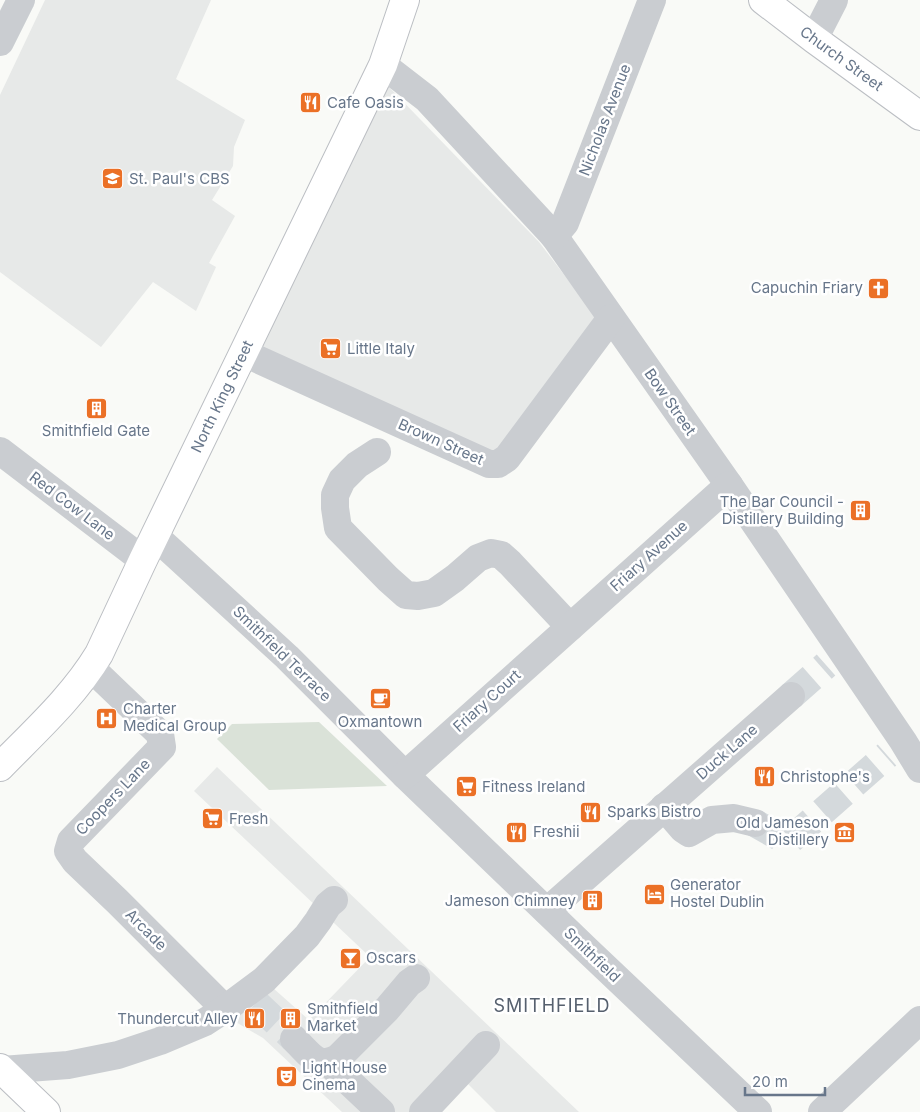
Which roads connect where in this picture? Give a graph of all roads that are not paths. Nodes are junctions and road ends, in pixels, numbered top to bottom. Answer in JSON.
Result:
{"nodes":[{"id":1,"x":21,"y":0,"type":"edge"},
{"id":2,"x":404,"y":0,"type":"edge"},
{"id":3,"x":652,"y":0,"type":"edge"},
{"id":4,"x":764,"y":0,"type":"edge"},
{"id":5,"x":834,"y":0,"type":"edge"},
{"id":6,"x":814,"y":39,"type":"junction"},
{"id":7,"x":0,"y":42,"type":"edge"},
{"id":8,"x":383,"y":65,"type":"junction"},
{"id":9,"x":920,"y":116,"type":"edge"},
{"id":10,"x":554,"y":236,"type":"junction"},
{"id":11,"x":611,"y":318,"type":"junction"},
{"id":12,"x":244,"y":353,"type":"junction"},
{"id":13,"x":0,"y":451,"type":"edge"},
{"id":14,"x":377,"y":452,"type":"dead end"},
{"id":15,"x":729,"y":485,"type":"junction"},
{"id":16,"x":156,"y":536,"type":"junction"},
{"id":17,"x":143,"y":560,"type":"junction"},
{"id":18,"x":570,"y":627,"type":"junction"},
{"id":19,"x":91,"y":668,"type":"junction"},
{"id":20,"x":790,"y":696,"type":"tunnel mouth"},
{"id":21,"x":0,"y":767,"type":"edge"},
{"id":22,"x":920,"y":769,"type":"edge"},
{"id":23,"x":405,"y":775,"type":"junction"},
{"id":24,"x":664,"y":807,"type":"junction"},
{"id":25,"x":755,"y":823,"type":"tunnel mouth"},
{"id":26,"x":68,"y":851,"type":"joint"},
{"id":27,"x":334,"y":900,"type":"dead end"},
{"id":28,"x":547,"y":911,"type":"junction"},
{"id":29,"x":416,"y":978,"type":"dead end"},
{"id":30,"x":242,"y":1002,"type":"junction"},
{"id":31,"x":920,"y":1020,"type":"edge"},
{"id":32,"x":294,"y":1039,"type":"tunnel mouth"},
{"id":33,"x":486,"y":1045,"type":"dead end"},
{"id":34,"x":323,"y":1062,"type":"junction"},
{"id":35,"x":1,"y":1069,"type":"edge"},
{"id":36,"x":46,"y":1112,"type":"edge"},
{"id":37,"x":381,"y":1112,"type":"edge"},
{"id":38,"x":423,"y":1112,"type":"edge"},
{"id":39,"x":758,"y":1112,"type":"edge"},
{"id":40,"x":822,"y":1112,"type":"edge"}],
"edges":[{"from":1,"to":7,"type":"street"},
{"from":2,"to":8,"type":"main road","name":"North King Street"},
{"from":3,"to":10,"type":"street","name":"Nicholas Avenue"},
{"from":4,"to":6,"type":"main road","name":"Church Street"},
{"from":5,"to":6,"type":"street"},
{"from":6,"to":9,"type":"main road","name":"Church Street"},
{"from":8,"to":10,"type":"street","name":"Bow Street"},
{"from":8,"to":12,"type":"main road","name":"North King Street"},
{"from":10,"to":11,"type":"street","name":"Bow Street"},
{"from":11,"to":12,"type":"street","name":"Brown Street"},
{"from":11,"to":15,"type":"street","name":"Bow Street"},
{"from":12,"to":16,"type":"main road","name":"North King Street"},
{"from":13,"to":17,"type":"street","name":"Red Cow Lane"},
{"from":14,"to":18,"type":"street"},
{"from":15,"to":18,"type":"street","name":"Friary Avenue"},
{"from":15,"to":22,"type":"street","name":"Bow Street"},
{"from":16,"to":17,"type":"main road","name":"North King Street"},
{"from":16,"to":23,"type":"street","name":"Smithfield Terrace"},
{"from":17,"to":19,"type":"main road","name":"North King Street"},
{"from":18,"to":23,"type":"street","name":"Friary Court"},
{"from":19,"to":21,"type":"main road","name":"North King Street"},
{"from":19,"to":26,"type":"street","name":"Coopers Lane"},
{"from":20,"to":24,"type":"street","name":"Duck Lane"},
{"from":23,"to":28,"type":"street","name":"Smithfield"},
{"from":24,"to":25,"type":"street"},
{"from":24,"to":28,"type":"street","name":"Duck Lane"},
{"from":26,"to":30,"type":"street","name":"Arcade"},
{"from":27,"to":30,"type":"street"},
{"from":28,"to":39,"type":"street","name":"Smithfield"},
{"from":29,"to":34,"type":"street"},
{"from":30,"to":35,"type":"street"},
{"from":31,"to":40,"type":"street"},
{"from":32,"to":34,"type":"street"},
{"from":33,"to":38,"type":"street"},
{"from":34,"to":37,"type":"street"},
{"from":35,"to":36,"type":"main road"}]}
